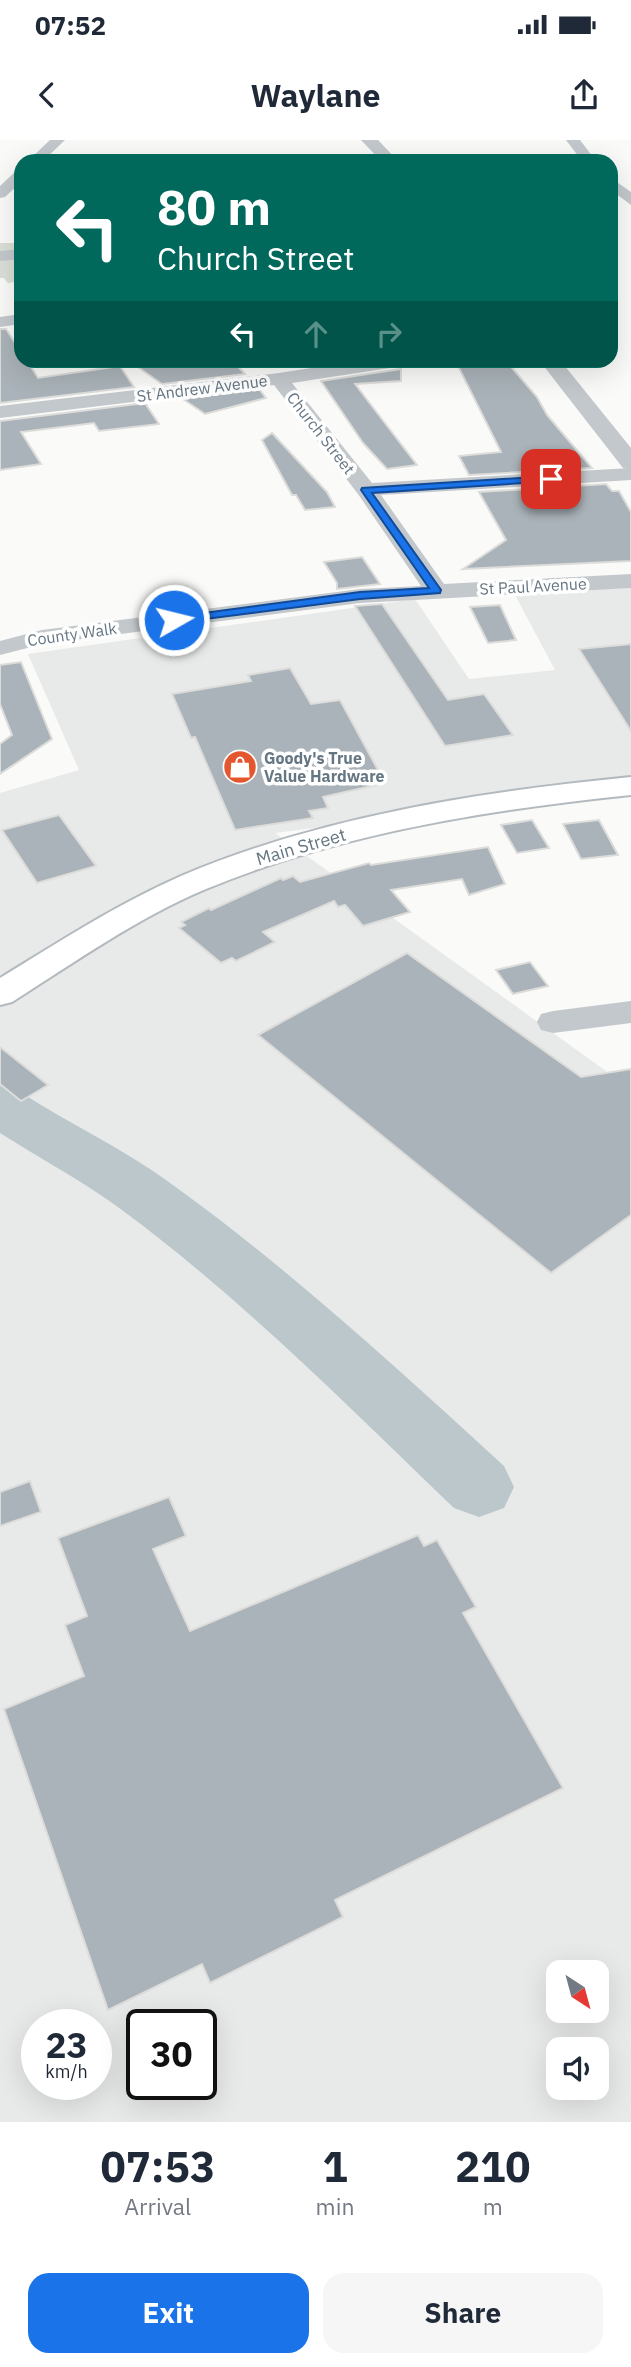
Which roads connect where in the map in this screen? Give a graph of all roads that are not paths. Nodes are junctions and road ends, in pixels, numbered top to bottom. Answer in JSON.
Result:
{"nodes":[{"id":1,"x":58,"y":140,"type":"edge"},
{"id":2,"x":369,"y":140,"type":"edge"},
{"id":3,"x":573,"y":140,"type":"edge"},
{"id":4,"x":43,"y":154,"type":"edge"},
{"id":5,"x":383,"y":154,"type":"edge"},
{"id":6,"x":584,"y":154,"type":"edge"},
{"id":7,"x":14,"y":181,"type":"edge"},
{"id":8,"x":618,"y":188,"type":"edge"},
{"id":9,"x":0,"y":194,"type":"edge"},
{"id":10,"x":631,"y":200,"type":"edge"},
{"id":11,"x":351,"y":368,"type":"edge"},
{"id":12,"x":555,"y":368,"type":"edge"},
{"id":13,"x":279,"y":379,"type":"junction"},
{"id":14,"x":0,"y":412,"type":"edge"},
{"id":15,"x":631,"y":463,"type":"edge"},
{"id":16,"x":631,"y":474,"type":"edge"},
{"id":17,"x":366,"y":490,"type":"junction"},
{"id":18,"x":631,"y":581,"type":"edge"},
{"id":19,"x":436,"y":590,"type":"junction"},
{"id":20,"x":0,"y":648,"type":"edge"},
{"id":21,"x":631,"y":786,"type":"edge"},
{"id":22,"x":0,"y":994,"type":"edge"},
{"id":23,"x":631,"y":1012,"type":"edge"},
{"id":24,"x":553,"y":1022,"type":"dead end"}],
"edges":[{"from":1,"to":4,"type":"street"},
{"from":2,"to":5,"type":"street"},
{"from":3,"to":6,"type":"street"},
{"from":7,"to":9,"type":"street"},
{"from":8,"to":10,"type":"street"},
{"from":11,"to":13,"type":"street","name":"St Andrew Avenue"},
{"from":12,"to":15,"type":"street"},
{"from":13,"to":14,"type":"street","name":"St Andrew Avenue"},
{"from":13,"to":17,"type":"street","name":"Church Street"},
{"from":16,"to":17,"type":"street"},
{"from":17,"to":19,"type":"street","name":"Church Street"},
{"from":18,"to":19,"type":"street","name":"St Paul Avenue"},
{"from":19,"to":20,"type":"street","name":"County Walk"},
{"from":21,"to":22,"type":"main road","name":"Main Street"},
{"from":23,"to":24,"type":"street"}]}
